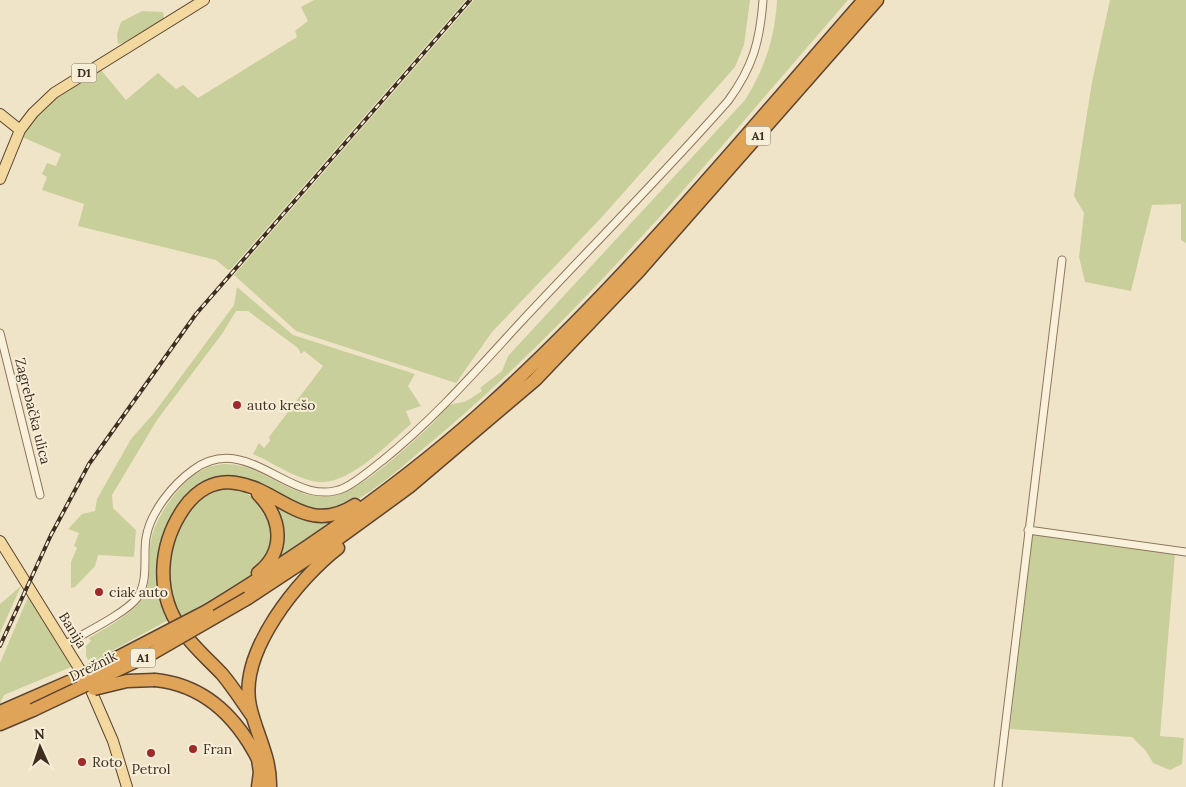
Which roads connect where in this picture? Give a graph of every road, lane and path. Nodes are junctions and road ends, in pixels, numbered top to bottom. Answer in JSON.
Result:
{"nodes":[{"id":1,"x":204,"y":0,"type":"edge"},
{"id":2,"x":763,"y":0,"type":"edge"},
{"id":3,"x":864,"y":0,"type":"edge"},
{"id":4,"x":877,"y":0,"type":"edge"},
{"id":5,"x":0,"y":114,"type":"edge"},
{"id":6,"x":20,"y":130,"type":"junction"},
{"id":7,"x":0,"y":179,"type":"edge"},
{"id":8,"x":1062,"y":260,"type":"dead end"},
{"id":9,"x":0,"y":333,"type":"edge"},
{"id":10,"x":418,"y":466,"type":"junction"},
{"id":11,"x":409,"y":487,"type":"junction"},
{"id":12,"x":253,"y":488,"type":"junction"},
{"id":13,"x":40,"y":495,"type":"dead end"},
{"id":14,"x":1028,"y":530,"type":"junction"},
{"id":15,"x":3,"y":546,"type":"edge"},
{"id":16,"x":1186,"y":552,"type":"edge"},
{"id":17,"x":245,"y":594,"type":"junction"},
{"id":18,"x":66,"y":644,"type":"junction"},
{"id":19,"x":238,"y":697,"type":"junction"},
{"id":20,"x":34,"y":710,"type":"junction"},
{"id":21,"x":0,"y":712,"type":"edge"},
{"id":22,"x":253,"y":717,"type":"junction"},
{"id":23,"x":0,"y":724,"type":"edge"},
{"id":24,"x":259,"y":761,"type":"junction"},
{"id":25,"x":127,"y":787,"type":"edge"},
{"id":26,"x":258,"y":787,"type":"edge"},
{"id":27,"x":270,"y":787,"type":"edge"},
{"id":28,"x":998,"y":787,"type":"edge"}],
"edges":[{"from":1,"to":6,"type":"main road","number":"D1"},
{"from":2,"to":18,"type":"street"},
{"from":3,"to":10,"type":"highway","number":"A1"},
{"from":4,"to":11,"type":"highway","number":"A1"},
{"from":5,"to":6,"type":"main road"},
{"from":6,"to":7,"type":"main road","number":"D1"},
{"from":8,"to":14,"type":"street"},
{"from":9,"to":13,"type":"street","name":"Zagrebačka ulica"},
{"from":10,"to":12,"type":"highway"},
{"from":10,"to":17,"type":"highway","number":"A1"},
{"from":11,"to":17,"type":"highway","number":"A1"},
{"from":11,"to":22,"type":"highway"},
{"from":12,"to":17,"type":"highway"},
{"from":12,"to":19,"type":"highway"},
{"from":14,"to":16,"type":"street"},
{"from":14,"to":28,"type":"street"},
{"from":15,"to":18,"type":"main road","name":"Banija"},
{"from":17,"to":20,"type":"highway","name":"Drežnik","number":"A1","bridge":true},
{"from":17,"to":21,"type":"highway","name":"Drežnik","number":"A1","bridge":true},
{"from":18,"to":25,"type":"main road","name":"Banija"},
{"from":19,"to":22,"type":"highway"},
{"from":19,"to":24,"type":"highway"},
{"from":20,"to":23,"type":"highway","name":"Drežnik","number":"A1"},
{"from":20,"to":24,"type":"highway","bridge":true},
{"from":22,"to":27,"type":"highway"},
{"from":24,"to":26,"type":"highway"}]}
